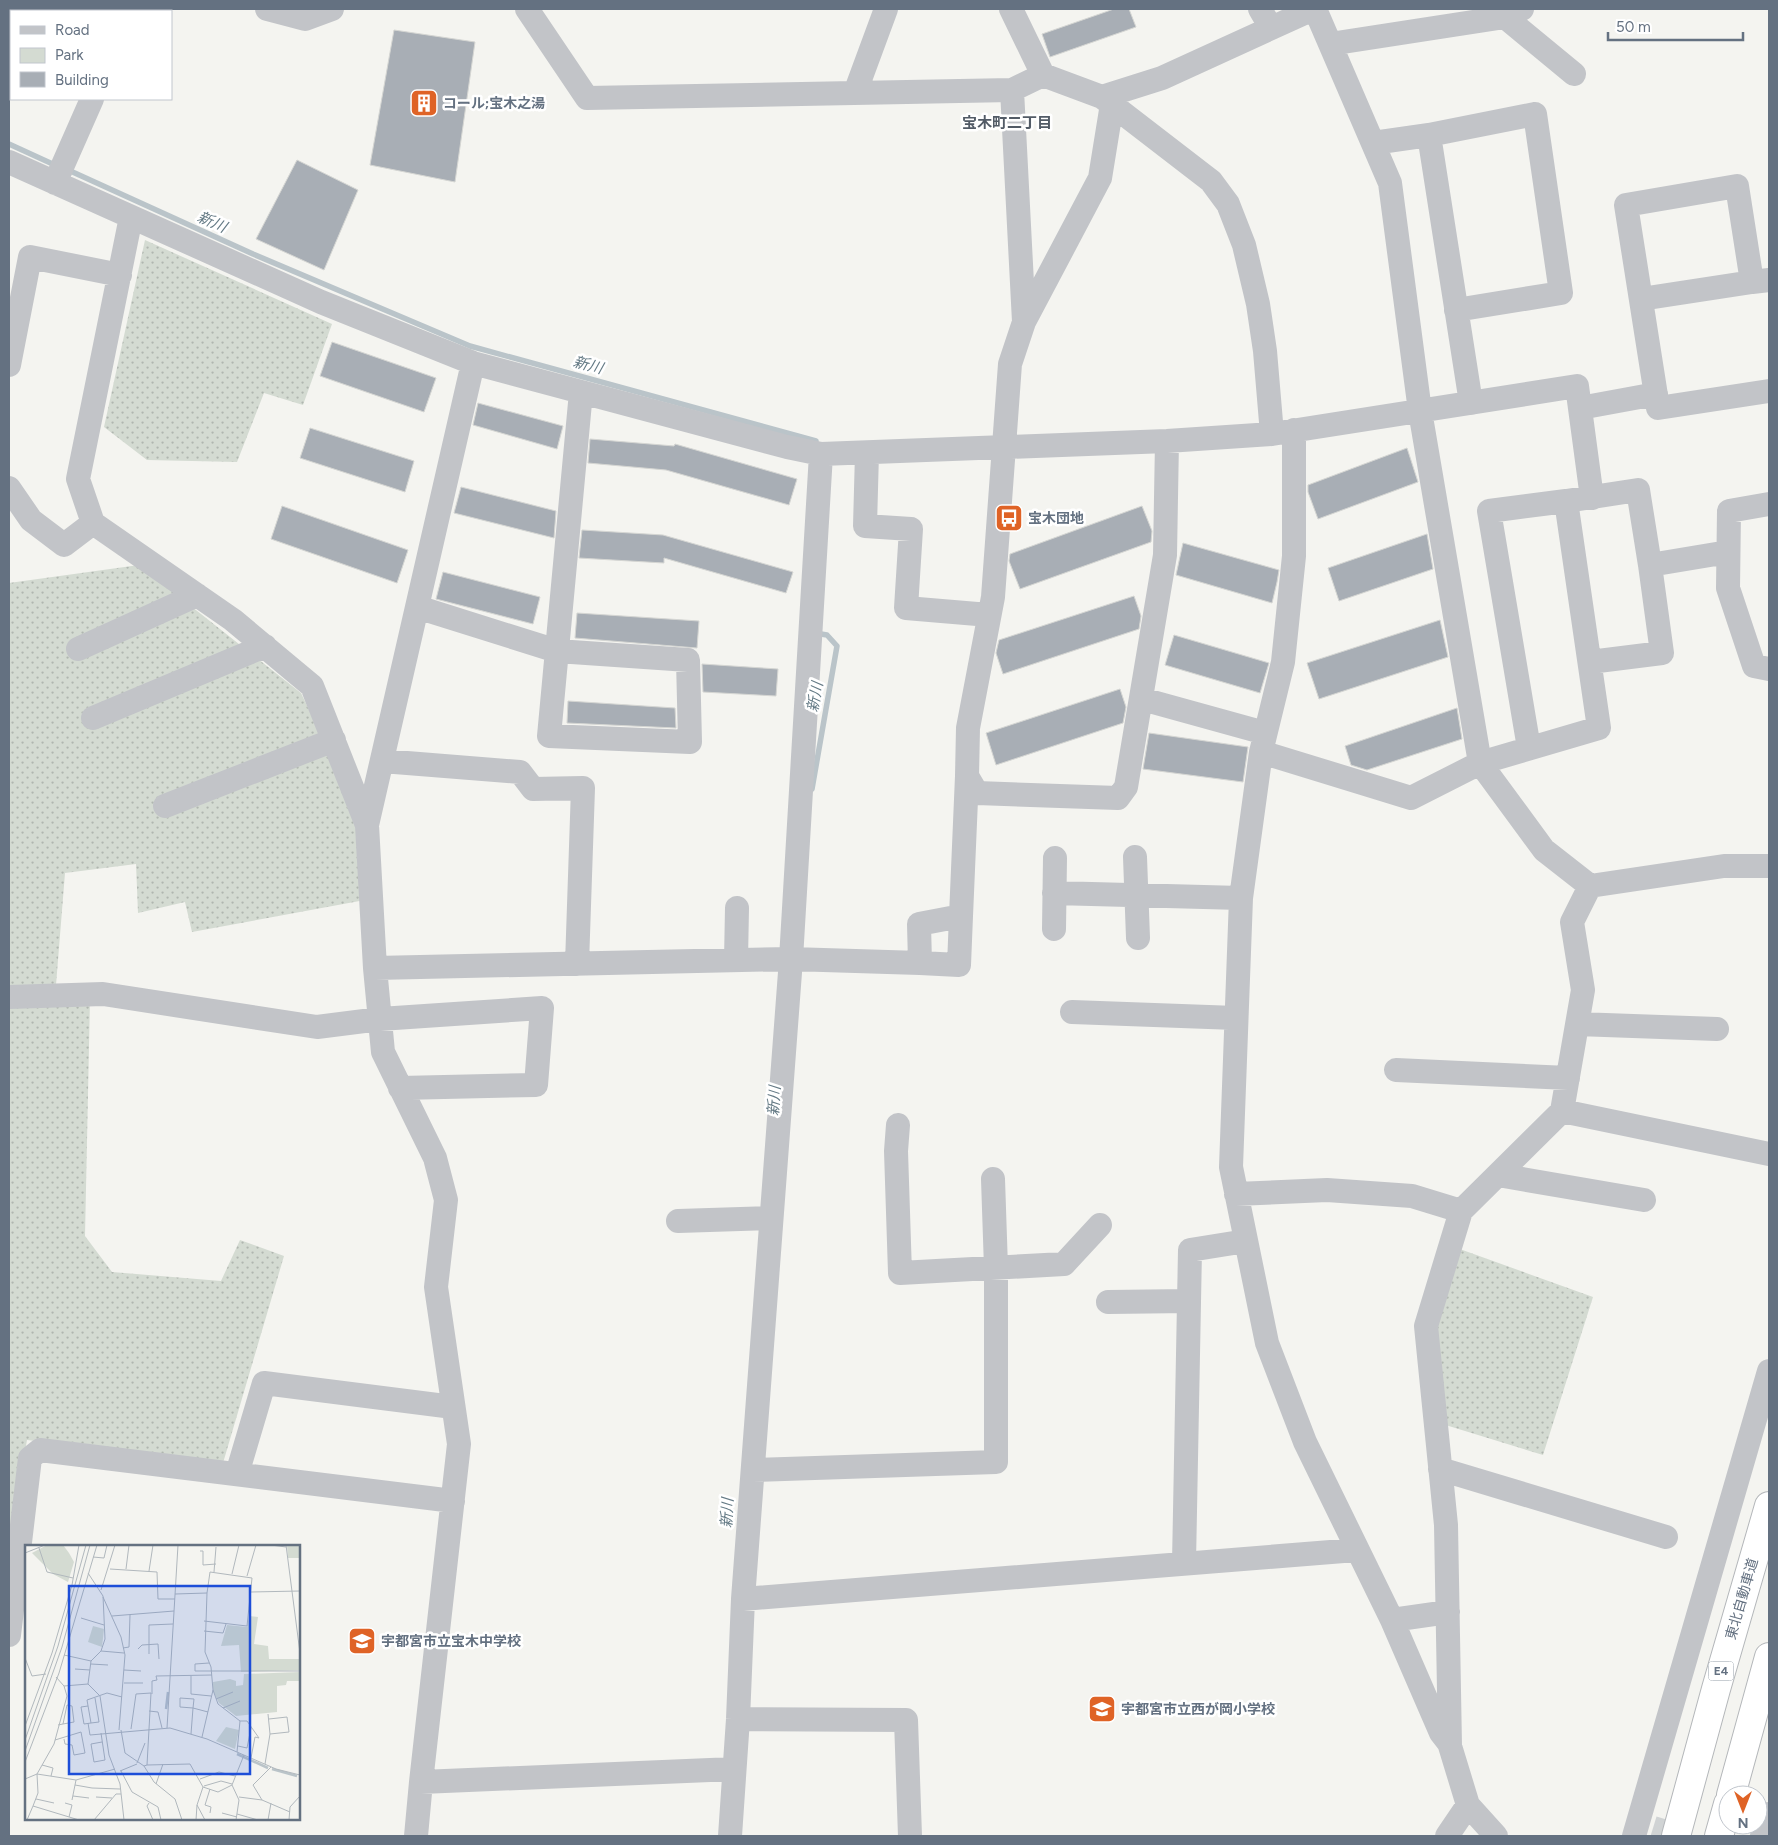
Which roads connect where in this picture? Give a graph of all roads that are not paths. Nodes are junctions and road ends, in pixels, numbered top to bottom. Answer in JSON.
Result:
{"nodes":[{"id":1,"x":267,"y":9,"type":"edge"},
{"id":2,"x":527,"y":9,"type":"edge"},
{"id":3,"x":886,"y":9,"type":"edge"},
{"id":4,"x":1011,"y":9,"type":"edge"},
{"id":5,"x":1314,"y":9,"type":"edge"},
{"id":6,"x":327,"y":10,"type":"edge"},
{"id":7,"x":1513,"y":13,"type":"edge"},
{"id":8,"x":1266,"y":18,"type":"edge"},
{"id":9,"x":1330,"y":44,"type":"junction"},
{"id":10,"x":1574,"y":74,"type":"dead end"},
{"id":11,"x":1043,"y":75,"type":"junction"},
{"id":12,"x":1012,"y":90,"type":"junction"},
{"id":13,"x":855,"y":93,"type":"junction"},
{"id":14,"x":92,"y":100,"type":"edge"},
{"id":15,"x":1107,"y":101,"type":"junction"},
{"id":16,"x":1429,"y":135,"type":"junction"},
{"id":17,"x":1373,"y":143,"type":"junction"},
{"id":18,"x":9,"y":162,"type":"edge"},
{"id":19,"x":55,"y":183,"type":"junction"},
{"id":20,"x":131,"y":217,"type":"junction"},
{"id":21,"x":120,"y":276,"type":"junction"},
{"id":22,"x":1761,"y":281,"type":"edge"},
{"id":23,"x":1641,"y":300,"type":"junction"},
{"id":24,"x":1456,"y":310,"type":"junction"},
{"id":25,"x":1024,"y":322,"type":"junction"},
{"id":26,"x":473,"y":363,"type":"junction"},
{"id":27,"x":9,"y":366,"type":"edge"},
{"id":28,"x":1769,"y":391,"type":"edge"},
{"id":29,"x":581,"y":392,"type":"junction"},
{"id":30,"x":1656,"y":394,"type":"junction"},
{"id":31,"x":1470,"y":403,"type":"junction"},
{"id":32,"x":1580,"y":408,"type":"junction"},
{"id":33,"x":1420,"y":411,"type":"junction"},
{"id":34,"x":1283,"y":432,"type":"junction"},
{"id":35,"x":1167,"y":441,"type":"junction"},
{"id":36,"x":1004,"y":448,"type":"junction"},
{"id":37,"x":867,"y":453,"type":"junction"},
{"id":38,"x":821,"y":454,"type":"junction"},
{"id":39,"x":9,"y":488,"type":"edge"},
{"id":40,"x":1592,"y":498,"type":"junction"},
{"id":41,"x":1566,"y":501,"type":"junction"},
{"id":42,"x":1769,"y":504,"type":"edge"},
{"id":43,"x":93,"y":523,"type":"junction"},
{"id":44,"x":1728,"y":552,"type":"junction"},
{"id":45,"x":1650,"y":565,"type":"junction"},
{"id":46,"x":197,"y":596,"type":"junction"},
{"id":47,"x":417,"y":607,"type":"junction"},
{"id":48,"x":989,"y":615,"type":"junction"},
{"id":49,"x":265,"y":646,"type":"junction"},
{"id":50,"x":78,"y":649,"type":"dead end"},
{"id":51,"x":557,"y":651,"type":"junction"},
{"id":52,"x":1590,"y":662,"type":"junction"},
{"id":53,"x":1769,"y":669,"type":"edge"},
{"id":54,"x":1142,"y":699,"type":"junction"},
{"id":55,"x":93,"y":718,"type":"dead end"},
{"id":56,"x":334,"y":740,"type":"junction"},
{"id":57,"x":1263,"y":743,"type":"junction"},
{"id":58,"x":1529,"y":748,"type":"junction"},
{"id":59,"x":382,"y":761,"type":"junction"},
{"id":60,"x":1480,"y":763,"type":"junction"},
{"id":61,"x":967,"y":776,"type":"junction"},
{"id":62,"x":165,"y":806,"type":"dead end"},
{"id":63,"x":367,"y":825,"type":"junction"},
{"id":64,"x":1135,"y":857,"type":"dead end"},
{"id":65,"x":1055,"y":858,"type":"dead end"},
{"id":66,"x":1769,"y":866,"type":"edge"},
{"id":67,"x":1590,"y":886,"type":"junction"},
{"id":68,"x":1054,"y":893,"type":"junction"},
{"id":69,"x":1136,"y":894,"type":"junction"},
{"id":70,"x":1241,"y":898,"type":"junction"},
{"id":71,"x":737,"y":908,"type":"dead end"},
{"id":72,"x":961,"y":916,"type":"junction"},
{"id":73,"x":1054,"y":929,"type":"dead end"},
{"id":74,"x":1138,"y":938,"type":"dead end"},
{"id":75,"x":790,"y":959,"type":"junction"},
{"id":76,"x":736,"y":960,"type":"junction"},
{"id":77,"x":920,"y":963,"type":"junction"},
{"id":78,"x":577,"y":964,"type":"junction"},
{"id":79,"x":376,"y":968,"type":"junction"},
{"id":80,"x":9,"y":997,"type":"edge"},
{"id":81,"x":1072,"y":1012,"type":"dead end"},
{"id":82,"x":1236,"y":1018,"type":"junction"},
{"id":83,"x":380,"y":1019,"type":"junction"},
{"id":84,"x":1577,"y":1024,"type":"junction"},
{"id":85,"x":1718,"y":1028,"type":"dead end"},
{"id":86,"x":1396,"y":1070,"type":"dead end"},
{"id":87,"x":1568,"y":1078,"type":"junction"},
{"id":88,"x":400,"y":1088,"type":"junction"},
{"id":89,"x":1562,"y":1111,"type":"junction"},
{"id":90,"x":898,"y":1125,"type":"dead end"},
{"id":91,"x":1769,"y":1154,"type":"edge"},
{"id":92,"x":1498,"y":1175,"type":"junction"},
{"id":93,"x":993,"y":1179,"type":"dead end"},
{"id":94,"x":1236,"y":1194,"type":"junction"},
{"id":95,"x":1644,"y":1200,"type":"dead end"},
{"id":96,"x":1461,"y":1211,"type":"junction"},
{"id":97,"x":771,"y":1218,"type":"junction"},
{"id":98,"x":678,"y":1220,"type":"dead end"},
{"id":99,"x":1100,"y":1225,"type":"dead end"},
{"id":100,"x":1246,"y":1241,"type":"junction"},
{"id":101,"x":996,"y":1268,"type":"junction"},
{"id":102,"x":1189,"y":1301,"type":"junction"},
{"id":103,"x":1108,"y":1302,"type":"dead end"},
{"id":104,"x":1769,"y":1371,"type":"edge"},
{"id":105,"x":453,"y":1407,"type":"junction"},
{"id":106,"x":1440,"y":1469,"type":"junction"},
{"id":107,"x":752,"y":1470,"type":"junction"},
{"id":108,"x":237,"y":1474,"type":"junction"},
{"id":109,"x":453,"y":1501,"type":"junction"},
{"id":110,"x":1769,"y":1506,"type":"edge"},
{"id":111,"x":1666,"y":1537,"type":"dead end"},
{"id":112,"x":1356,"y":1550,"type":"junction"},
{"id":113,"x":1184,"y":1564,"type":"junction"},
{"id":114,"x":743,"y":1599,"type":"junction"},
{"id":115,"x":1448,"y":1612,"type":"junction"},
{"id":116,"x":1392,"y":1620,"type":"junction"},
{"id":117,"x":9,"y":1635,"type":"edge"},
{"id":118,"x":1769,"y":1657,"type":"edge"},
{"id":119,"x":738,"y":1719,"type":"junction"},
{"id":120,"x":1450,"y":1746,"type":"junction"},
{"id":121,"x":734,"y":1769,"type":"junction"},
{"id":122,"x":421,"y":1782,"type":"junction"},
{"id":123,"x":1733,"y":1785,"type":"edge"},
{"id":124,"x":1468,"y":1805,"type":"junction"},
{"id":125,"x":1769,"y":1814,"type":"edge"},
{"id":126,"x":1650,"y":1833,"type":"edge"},
{"id":127,"x":416,"y":1836,"type":"edge"},
{"id":128,"x":730,"y":1836,"type":"edge"},
{"id":129,"x":910,"y":1836,"type":"edge"},
{"id":130,"x":1447,"y":1836,"type":"edge"},
{"id":131,"x":1496,"y":1836,"type":"edge"},
{"id":132,"x":1762,"y":1836,"type":"edge"}],
"edges":[{"from":1,"to":6,"type":"street"},
{"from":2,"to":13,"type":"street"},
{"from":3,"to":13,"type":"street"},
{"from":4,"to":11,"type":"street"},
{"from":5,"to":8,"type":"street"},
{"from":5,"to":9,"type":"street"},
{"from":7,"to":9,"type":"street"},
{"from":7,"to":10,"type":"street"},
{"from":8,"to":15,"type":"street"},
{"from":9,"to":17,"type":"street"},
{"from":11,"to":12,"type":"street"},
{"from":11,"to":15,"type":"street"},
{"from":12,"to":13,"type":"street"},
{"from":12,"to":25,"type":"street"},
{"from":14,"to":19,"type":"street"},
{"from":15,"to":25,"type":"street"},
{"from":15,"to":34,"type":"street"},
{"from":16,"to":17,"type":"street"},
{"from":16,"to":24,"type":"street"},
{"from":16,"to":24,"type":"street"},
{"from":17,"to":33,"type":"street"},
{"from":18,"to":19,"type":"street"},
{"from":19,"to":20,"type":"street"},
{"from":20,"to":21,"type":"street"},
{"from":20,"to":26,"type":"street"},
{"from":21,"to":27,"type":"street"},
{"from":21,"to":43,"type":"street"},
{"from":22,"to":23,"type":"street"},
{"from":22,"to":23,"type":"street"},
{"from":23,"to":30,"type":"street"},
{"from":24,"to":31,"type":"street"},
{"from":25,"to":36,"type":"street"},
{"from":26,"to":29,"type":"street"},
{"from":26,"to":47,"type":"street"},
{"from":28,"to":30,"type":"street"},
{"from":29,"to":38,"type":"street"},
{"from":29,"to":51,"type":"street"},
{"from":30,"to":32,"type":"street"},
{"from":31,"to":32,"type":"street"},
{"from":31,"to":33,"type":"street"},
{"from":32,"to":40,"type":"street"},
{"from":33,"to":34,"type":"street"},
{"from":33,"to":60,"type":"street"},
{"from":34,"to":35,"type":"street"},
{"from":34,"to":57,"type":"street"},
{"from":35,"to":36,"type":"street"},
{"from":35,"to":54,"type":"street"},
{"from":36,"to":37,"type":"street"},
{"from":36,"to":48,"type":"street"},
{"from":37,"to":38,"type":"street"},
{"from":37,"to":48,"type":"street"},
{"from":38,"to":75,"type":"street"},
{"from":39,"to":43,"type":"street"},
{"from":40,"to":41,"type":"street"},
{"from":40,"to":45,"type":"street"},
{"from":41,"to":52,"type":"street"},
{"from":41,"to":58,"type":"street"},
{"from":42,"to":44,"type":"street"},
{"from":43,"to":46,"type":"street"},
{"from":44,"to":45,"type":"street"},
{"from":44,"to":53,"type":"street"},
{"from":45,"to":52,"type":"street"},
{"from":46,"to":49,"type":"street"},
{"from":46,"to":50,"type":"street"},
{"from":47,"to":51,"type":"street"},
{"from":47,"to":59,"type":"street"},
{"from":48,"to":61,"type":"street"},
{"from":49,"to":55,"type":"street"},
{"from":49,"to":56,"type":"street"},
{"from":51,"to":51,"type":"street"},
{"from":52,"to":58,"type":"street"},
{"from":54,"to":57,"type":"street"},
{"from":54,"to":61,"type":"street"},
{"from":56,"to":62,"type":"street"},
{"from":56,"to":63,"type":"street"},
{"from":57,"to":60,"type":"street"},
{"from":57,"to":70,"type":"street"},
{"from":58,"to":60,"type":"street"},
{"from":59,"to":63,"type":"street"},
{"from":59,"to":78,"type":"street"},
{"from":60,"to":67,"type":"street"},
{"from":61,"to":72,"type":"street"},
{"from":63,"to":79,"type":"street"},
{"from":64,"to":69,"type":"street"},
{"from":65,"to":68,"type":"street"},
{"from":66,"to":67,"type":"street"},
{"from":67,"to":84,"type":"street"},
{"from":68,"to":69,"type":"street"},
{"from":68,"to":73,"type":"street"},
{"from":69,"to":70,"type":"street"},
{"from":69,"to":74,"type":"street"},
{"from":70,"to":82,"type":"street"},
{"from":71,"to":76,"type":"street"},
{"from":72,"to":77,"type":"street"},
{"from":72,"to":77,"type":"street"},
{"from":75,"to":76,"type":"street"},
{"from":75,"to":77,"type":"street"},
{"from":75,"to":97,"type":"street"},
{"from":76,"to":78,"type":"street"},
{"from":78,"to":79,"type":"street"},
{"from":79,"to":83,"type":"street"},
{"from":80,"to":83,"type":"street"},
{"from":81,"to":82,"type":"street"},
{"from":82,"to":94,"type":"street"},
{"from":83,"to":88,"type":"street"},
{"from":83,"to":88,"type":"street"},
{"from":84,"to":85,"type":"street"},
{"from":84,"to":87,"type":"street"},
{"from":86,"to":87,"type":"street"},
{"from":87,"to":89,"type":"street"},
{"from":88,"to":105,"type":"street"},
{"from":89,"to":91,"type":"street"},
{"from":89,"to":92,"type":"street"},
{"from":90,"to":101,"type":"street"},
{"from":92,"to":95,"type":"street"},
{"from":92,"to":96,"type":"street"},
{"from":93,"to":101,"type":"street"},
{"from":94,"to":96,"type":"street"},
{"from":94,"to":100,"type":"street"},
{"from":96,"to":106,"type":"street"},
{"from":97,"to":98,"type":"street"},
{"from":97,"to":107,"type":"street"},
{"from":99,"to":101,"type":"street"},
{"from":100,"to":102,"type":"street"},
{"from":100,"to":112,"type":"street"},
{"from":101,"to":107,"type":"street"},
{"from":102,"to":103,"type":"street"},
{"from":102,"to":113,"type":"street"},
{"from":104,"to":126,"type":"street"},
{"from":105,"to":108,"type":"street"},
{"from":105,"to":109,"type":"street"},
{"from":106,"to":111,"type":"street"},
{"from":106,"to":115,"type":"street"},
{"from":107,"to":114,"type":"street"},
{"from":108,"to":109,"type":"street"},
{"from":108,"to":117,"type":"street"},
{"from":109,"to":122,"type":"street"},
{"from":110,"to":126,"type":"highway","name":"東北自動車道","number":"E4"},
{"from":112,"to":113,"type":"street"},
{"from":112,"to":116,"type":"street"},
{"from":113,"to":114,"type":"street"},
{"from":114,"to":119,"type":"street"},
{"from":115,"to":116,"type":"street"},
{"from":115,"to":120,"type":"street"},
{"from":116,"to":120,"type":"street"},
{"from":118,"to":123,"type":"highway"},
{"from":119,"to":121,"type":"street"},
{"from":119,"to":129,"type":"street"},
{"from":120,"to":124,"type":"street"},
{"from":121,"to":122,"type":"street"},
{"from":121,"to":128,"type":"street"},
{"from":122,"to":127,"type":"street"},
{"from":124,"to":130,"type":"street"},
{"from":124,"to":131,"type":"street"},
{"from":125,"to":132,"type":"street"}]}
